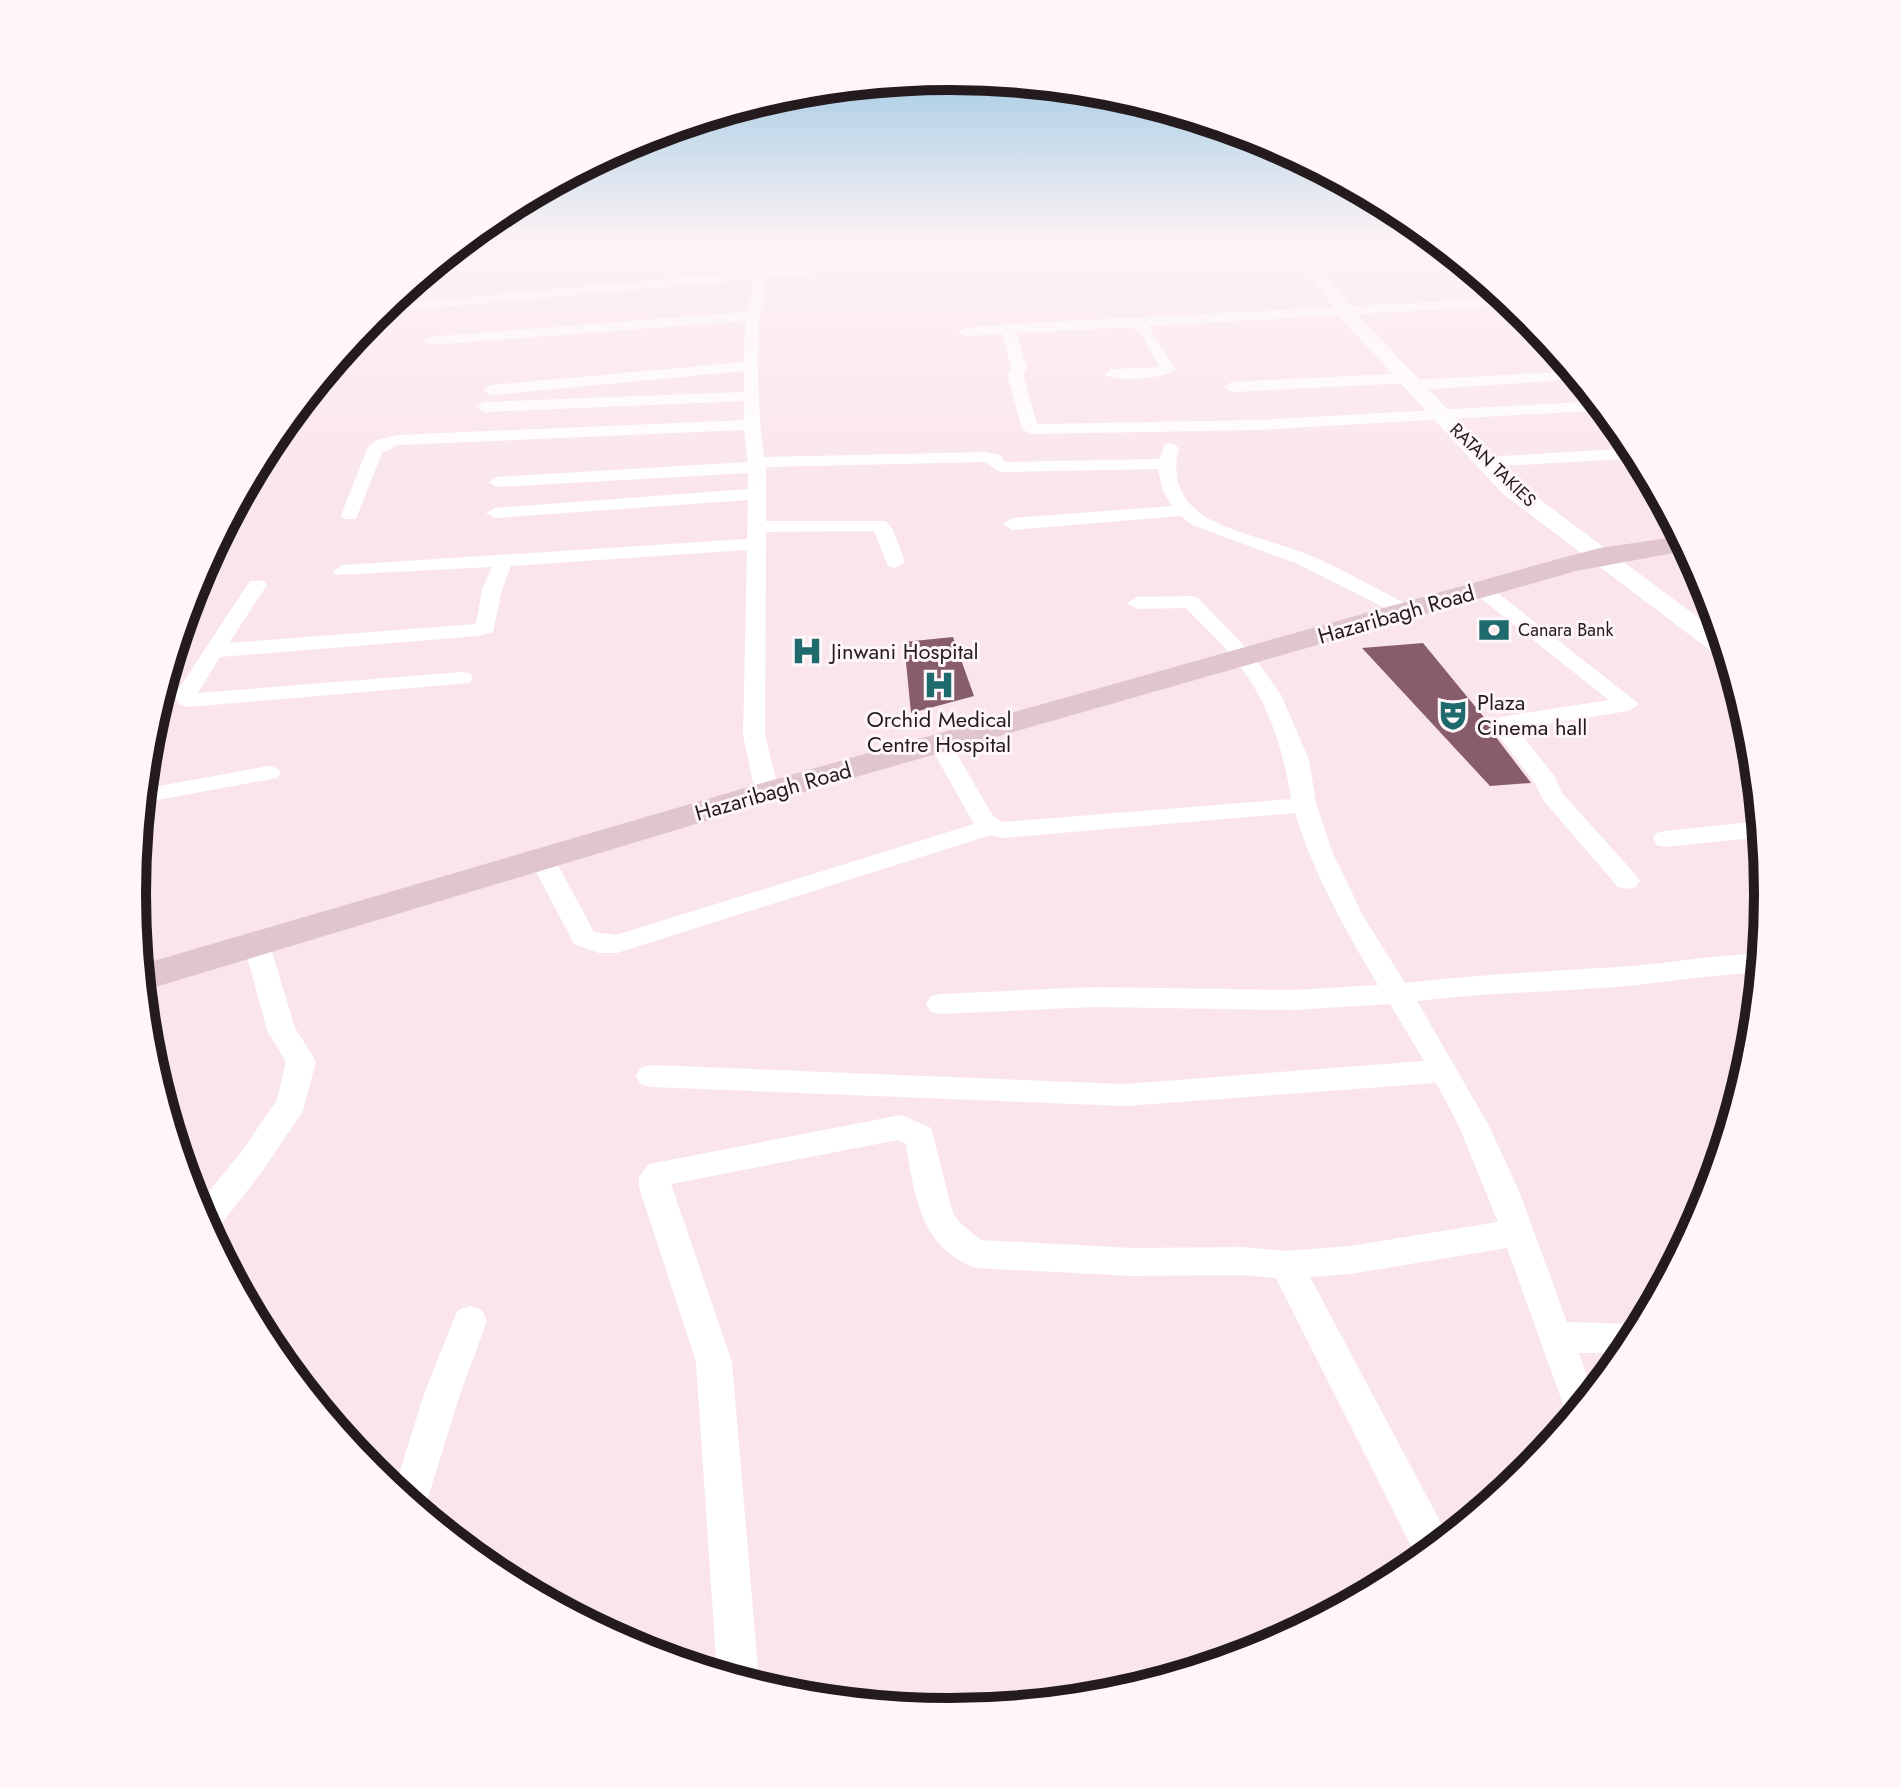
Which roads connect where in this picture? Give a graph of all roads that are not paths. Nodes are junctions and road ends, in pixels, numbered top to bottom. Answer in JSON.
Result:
{"nodes":[{"id":1,"x":643,"y":324,"type":"edge"},
{"id":2,"x":752,"y":324,"type":"edge"},
{"id":3,"x":1086,"y":324,"type":"edge"},
{"id":4,"x":1138,"y":324,"type":"edge"},
{"id":5,"x":1357,"y":324,"type":"edge"},
{"id":6,"x":1013,"y":328,"type":"junction"},
{"id":7,"x":965,"y":332,"type":"dead end"},
{"id":8,"x":429,"y":341,"type":"dead end"},
{"id":9,"x":752,"y":366,"type":"junction"},
{"id":10,"x":1112,"y":374,"type":"dead end"},
{"id":11,"x":1564,"y":376,"type":"edge"},
{"id":12,"x":1413,"y":382,"type":"junction"},
{"id":13,"x":1232,"y":387,"type":"dead end"},
{"id":14,"x":491,"y":390,"type":"dead end"},
{"id":15,"x":753,"y":396,"type":"junction"},
{"id":16,"x":484,"y":407,"type":"dead end"},
{"id":17,"x":1589,"y":407,"type":"edge"},
{"id":18,"x":1441,"y":415,"type":"junction"},
{"id":19,"x":752,"y":425,"type":"junction"},
{"id":20,"x":1173,"y":427,"type":"junction"},
{"id":21,"x":1623,"y":454,"type":"edge"},
{"id":22,"x":1485,"y":462,"type":"junction"},
{"id":23,"x":757,"y":464,"type":"junction"},
{"id":24,"x":1165,"y":464,"type":"junction"},
{"id":25,"x":497,"y":482,"type":"dead end"},
{"id":26,"x":755,"y":494,"type":"junction"},
{"id":27,"x":1184,"y":510,"type":"junction"},
{"id":28,"x":495,"y":513,"type":"dead end"},
{"id":29,"x":350,"y":515,"type":"dead end"},
{"id":30,"x":1012,"y":524,"type":"dead end"},
{"id":31,"x":756,"y":536,"type":"junction"},
{"id":32,"x":1675,"y":545,"type":"edge"},
{"id":33,"x":1600,"y":556,"type":"junction"},
{"id":34,"x":504,"y":560,"type":"junction"},
{"id":35,"x":895,"y":562,"type":"dead end"},
{"id":36,"x":343,"y":571,"type":"dead end"},
{"id":37,"x":257,"y":585,"type":"dead end"},
{"id":38,"x":1482,"y":590,"type":"junction"},
{"id":39,"x":1137,"y":603,"type":"dead end"},
{"id":40,"x":1406,"y":611,"type":"junction"},
{"id":41,"x":1714,"y":641,"type":"edge"},
{"id":42,"x":213,"y":651,"type":"junction"},
{"id":43,"x":1245,"y":658,"type":"junction"},
{"id":44,"x":462,"y":678,"type":"dead end"},
{"id":45,"x":940,"y":744,"type":"junction"},
{"id":46,"x":269,"y":773,"type":"dead end"},
{"id":47,"x":767,"y":792,"type":"junction"},
{"id":48,"x":153,"y":794,"type":"edge"},
{"id":49,"x":1304,"y":803,"type":"junction"},
{"id":50,"x":991,"y":827,"type":"junction"},
{"id":51,"x":1752,"y":830,"type":"edge"},
{"id":52,"x":1665,"y":839,"type":"dead end"},
{"id":53,"x":543,"y":860,"type":"junction"},
{"id":54,"x":1627,"y":881,"type":"dead end"},
{"id":55,"x":256,"y":942,"type":"junction"},
{"id":56,"x":1751,"y":963,"type":"edge"},
{"id":57,"x":151,"y":975,"type":"edge"},
{"id":58,"x":1397,"y":994,"type":"junction"},
{"id":59,"x":940,"y":1004,"type":"dead end"},
{"id":60,"x":1445,"y":1071,"type":"junction"},
{"id":61,"x":651,"y":1076,"type":"dead end"},
{"id":62,"x":212,"y":1211,"type":"edge"},
{"id":63,"x":1517,"y":1233,"type":"junction"},
{"id":64,"x":1286,"y":1265,"type":"junction"},
{"id":65,"x":470,"y":1321,"type":"dead end"},
{"id":66,"x":1621,"y":1337,"type":"edge"},
{"id":67,"x":1555,"y":1338,"type":"junction"},
{"id":68,"x":1576,"y":1397,"type":"edge"},
{"id":69,"x":413,"y":1491,"type":"edge"},
{"id":70,"x":1429,"y":1540,"type":"edge"},
{"id":71,"x":737,"y":1669,"type":"edge"}],
"edges":[{"from":1,"to":8,"type":"street"},
{"from":2,"to":9,"type":"street"},
{"from":3,"to":6,"type":"street"},
{"from":4,"to":10,"type":"street"},
{"from":5,"to":12,"type":"street","name":"RATAN TAKIES"},
{"from":6,"to":7,"type":"street"},
{"from":6,"to":20,"type":"street"},
{"from":9,"to":14,"type":"street"},
{"from":9,"to":15,"type":"street"},
{"from":11,"to":12,"type":"street"},
{"from":12,"to":13,"type":"street"},
{"from":12,"to":18,"type":"street","name":"RATAN TAKIES"},
{"from":15,"to":16,"type":"street"},
{"from":15,"to":19,"type":"street"},
{"from":17,"to":18,"type":"street"},
{"from":18,"to":20,"type":"street"},
{"from":18,"to":22,"type":"street","name":"RATAN TAKIES"},
{"from":19,"to":23,"type":"street"},
{"from":19,"to":29,"type":"street"},
{"from":20,"to":24,"type":"street"},
{"from":21,"to":22,"type":"street"},
{"from":22,"to":33,"type":"street","name":"RATAN TAKIES"},
{"from":23,"to":24,"type":"street"},
{"from":23,"to":25,"type":"street"},
{"from":23,"to":26,"type":"street"},
{"from":24,"to":27,"type":"street"},
{"from":26,"to":28,"type":"street"},
{"from":26,"to":31,"type":"street"},
{"from":27,"to":30,"type":"street"},
{"from":27,"to":40,"type":"street"},
{"from":31,"to":34,"type":"street"},
{"from":31,"to":35,"type":"street"},
{"from":31,"to":47,"type":"street"},
{"from":32,"to":33,"type":"main road","name":"Hazaribagh Road"},
{"from":33,"to":38,"type":"main road","name":"Hazaribagh Road"},
{"from":33,"to":41,"type":"street","name":"RATAN TAKIES"},
{"from":34,"to":36,"type":"street"},
{"from":34,"to":42,"type":"street"},
{"from":37,"to":42,"type":"street"},
{"from":38,"to":40,"type":"main road","name":"Hazaribagh Road"},
{"from":38,"to":54,"type":"street"},
{"from":39,"to":43,"type":"street"},
{"from":40,"to":43,"type":"main road","name":"Hazaribagh Road"},
{"from":42,"to":44,"type":"street"},
{"from":43,"to":45,"type":"main road","name":"Hazaribagh Road"},
{"from":43,"to":49,"type":"street"},
{"from":45,"to":47,"type":"main road","name":"Hazaribagh Road"},
{"from":45,"to":50,"type":"street"},
{"from":46,"to":48,"type":"street"},
{"from":47,"to":53,"type":"main road","name":"Hazaribagh Road"},
{"from":49,"to":50,"type":"street"},
{"from":49,"to":58,"type":"street"},
{"from":50,"to":53,"type":"street"},
{"from":51,"to":52,"type":"street"},
{"from":53,"to":55,"type":"main road","name":"Hazaribagh Road"},
{"from":55,"to":57,"type":"main road","name":"Hazaribagh Road"},
{"from":55,"to":62,"type":"street"},
{"from":56,"to":58,"type":"street"},
{"from":58,"to":59,"type":"street"},
{"from":58,"to":60,"type":"street"},
{"from":60,"to":61,"type":"street"},
{"from":60,"to":63,"type":"street"},
{"from":63,"to":64,"type":"street"},
{"from":63,"to":67,"type":"street"},
{"from":64,"to":70,"type":"street"},
{"from":64,"to":71,"type":"street"},
{"from":65,"to":69,"type":"street"},
{"from":66,"to":67,"type":"street"},
{"from":67,"to":68,"type":"street"}]}
